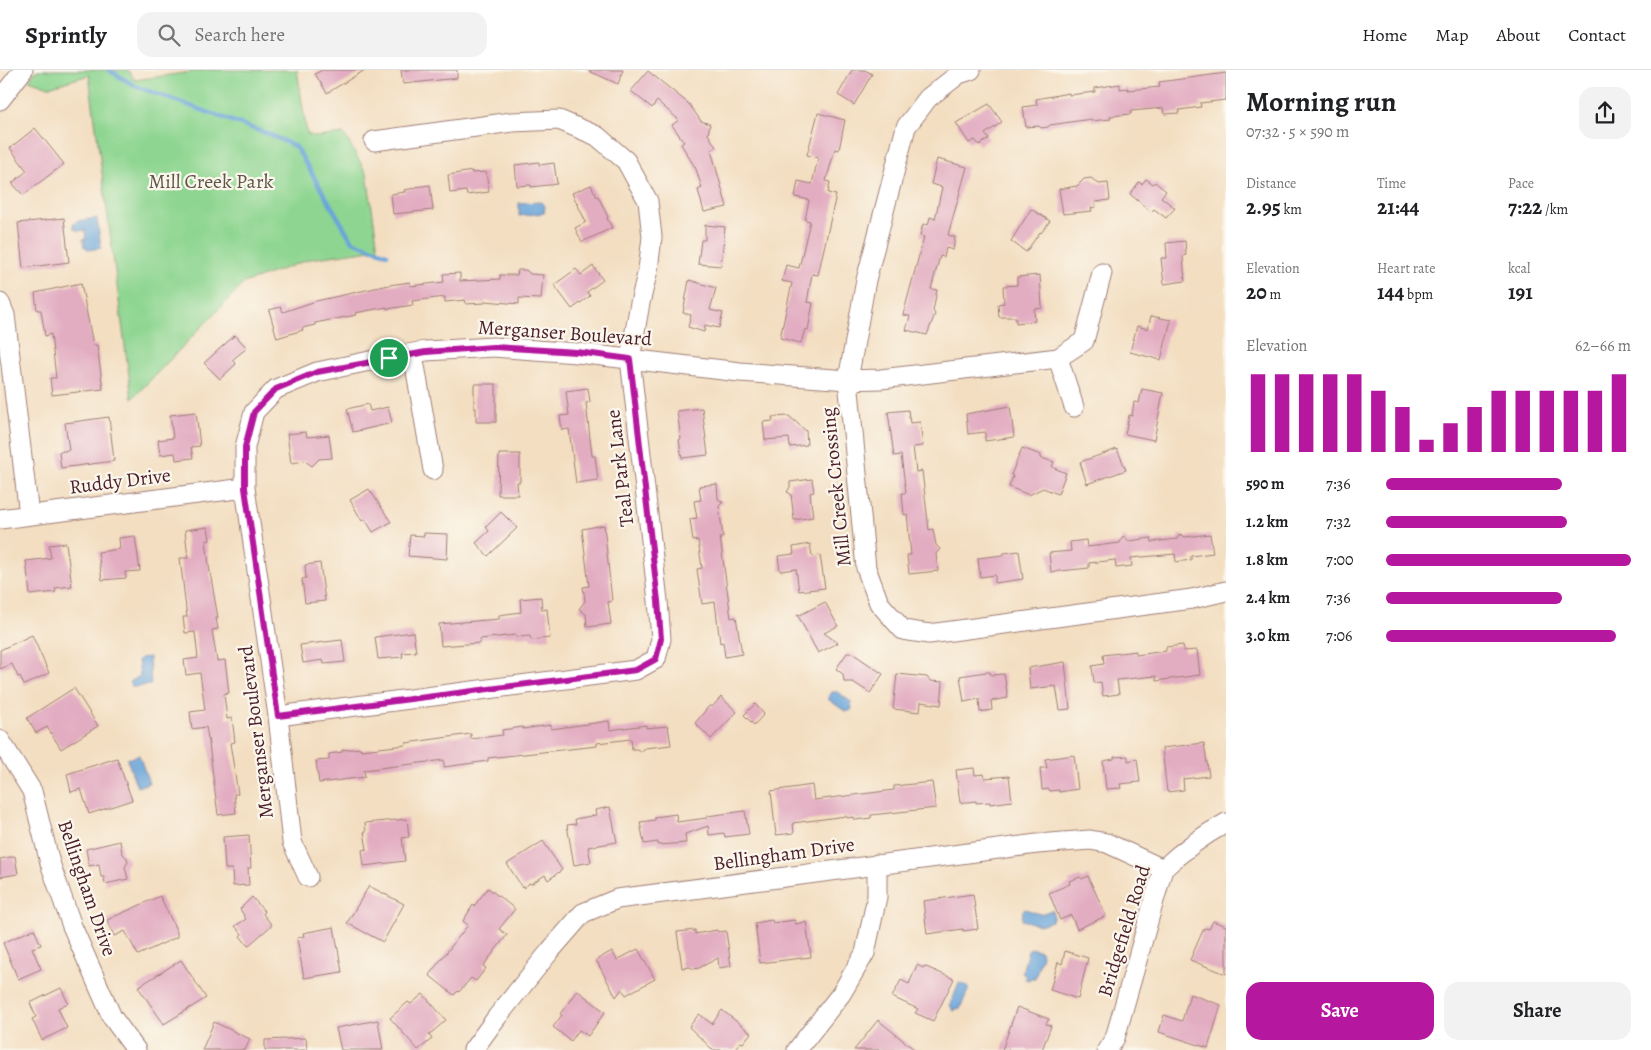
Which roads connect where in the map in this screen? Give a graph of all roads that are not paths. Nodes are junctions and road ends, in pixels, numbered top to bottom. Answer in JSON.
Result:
{"nodes":[{"id":1,"x":23,"y":70,"type":"edge"},
{"id":2,"x":971,"y":70,"type":"edge"},
{"id":3,"x":0,"y":100,"type":"edge"},
{"id":4,"x":374,"y":141,"type":"dead end"},
{"id":5,"x":1102,"y":273,"type":"dead end"},
{"id":6,"x":0,"y":303,"type":"edge"},
{"id":7,"x":413,"y":354,"type":"junction"},
{"id":8,"x":1058,"y":358,"type":"junction"},
{"id":9,"x":630,"y":359,"type":"junction"},
{"id":10,"x":848,"y":380,"type":"junction"},
{"id":11,"x":1074,"y":407,"type":"dead end"},
{"id":12,"x":433,"y":470,"type":"dead end"},
{"id":13,"x":245,"y":488,"type":"junction"},
{"id":14,"x":29,"y":514,"type":"junction"},
{"id":15,"x":0,"y":519,"type":"edge"},
{"id":16,"x":1226,"y":591,"type":"edge"},
{"id":17,"x":278,"y":716,"type":"junction"},
{"id":18,"x":0,"y":740,"type":"edge"},
{"id":19,"x":1226,"y":823,"type":"edge"},
{"id":20,"x":877,"y":864,"type":"junction"},
{"id":21,"x":1163,"y":869,"type":"junction"},
{"id":22,"x":308,"y":876,"type":"dead end"},
{"id":23,"x":136,"y":1050,"type":"edge"},
{"id":24,"x":473,"y":1050,"type":"edge"},
{"id":25,"x":797,"y":1050,"type":"edge"},
{"id":26,"x":1107,"y":1050,"type":"edge"}],
"edges":[{"from":1,"to":3,"type":"street"},
{"from":2,"to":10,"type":"street","name":"Mill Creek Crossing"},
{"from":4,"to":9,"type":"street","name":"Teal Park Lane"},
{"from":5,"to":8,"type":"street","name":"Merganser Boulevard"},
{"from":6,"to":14,"type":"street"},
{"from":7,"to":9,"type":"street","name":"Merganser Boulevard"},
{"from":7,"to":12,"type":"street"},
{"from":7,"to":13,"type":"street","name":"Merganser Boulevard"},
{"from":8,"to":10,"type":"street","name":"Merganser Boulevard"},
{"from":8,"to":11,"type":"street"},
{"from":9,"to":10,"type":"street","name":"Merganser Boulevard"},
{"from":9,"to":17,"type":"street","name":"Teal Park Lane"},
{"from":10,"to":16,"type":"street","name":"Mill Creek Crossing"},
{"from":13,"to":14,"type":"street","name":"Ruddy Drive"},
{"from":13,"to":17,"type":"street","name":"Merganser Boulevard"},
{"from":14,"to":15,"type":"street","name":"Ruddy Drive"},
{"from":17,"to":22,"type":"street","name":"Merganser Boulevard"},
{"from":18,"to":23,"type":"street","name":"Bellingham Drive"},
{"from":19,"to":21,"type":"street","name":"Bridgefield Road"},
{"from":20,"to":21,"type":"street","name":"Bellingham Drive"},
{"from":20,"to":24,"type":"street","name":"Bellingham Drive"},
{"from":20,"to":25,"type":"street"},
{"from":21,"to":26,"type":"street","name":"Bridgefield Road"}]}
